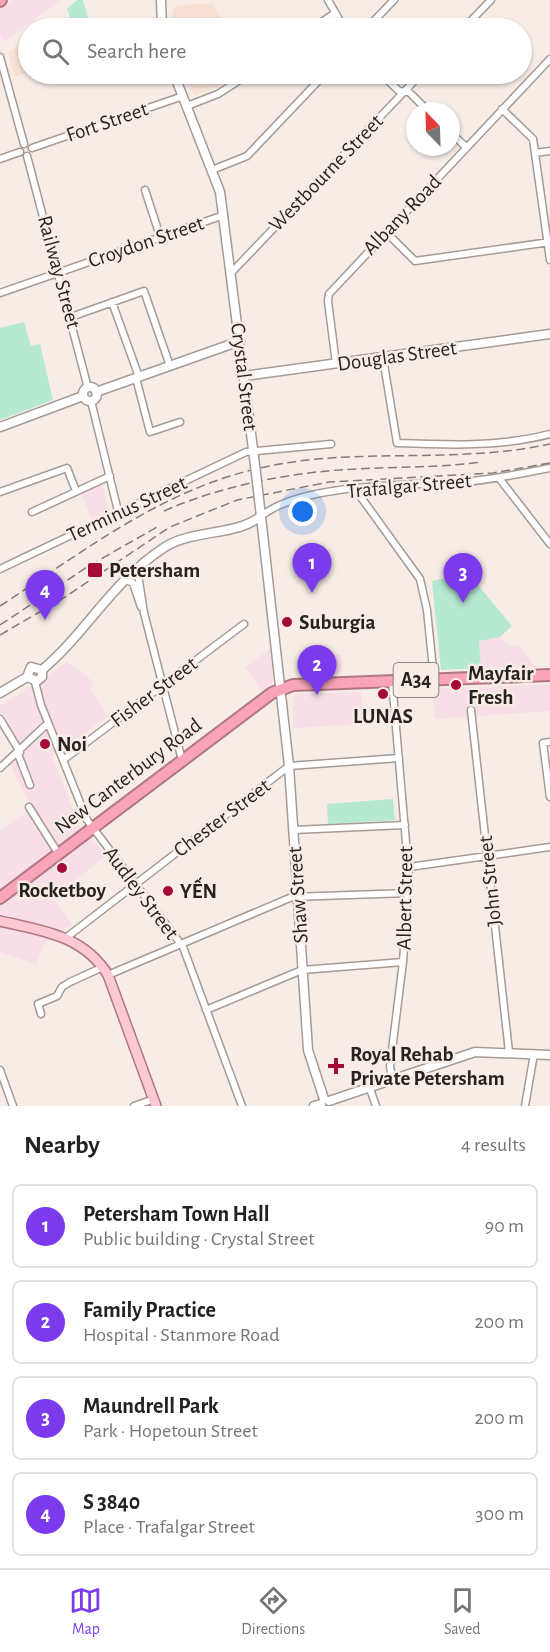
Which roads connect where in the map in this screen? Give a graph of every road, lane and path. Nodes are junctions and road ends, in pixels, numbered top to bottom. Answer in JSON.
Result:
{"nodes":[{"id":1,"x":161,"y":0,"type":"edge"},
{"id":2,"x":328,"y":0,"type":"edge"},
{"id":3,"x":394,"y":0,"type":"edge"},
{"id":4,"x":491,"y":0,"type":"edge"},
{"id":5,"x":335,"y":13,"type":"junction"},
{"id":6,"x":161,"y":18,"type":"edge"},
{"id":7,"x":328,"y":18,"type":"edge"},
{"id":8,"x":338,"y":18,"type":"edge"},
{"id":9,"x":377,"y":18,"type":"edge"},
{"id":10,"x":474,"y":18,"type":"edge"},
{"id":11,"x":0,"y":57,"type":"edge"},
{"id":12,"x":550,"y":59,"type":"edge"},
{"id":13,"x":532,"y":78,"type":"edge"},
{"id":14,"x":178,"y":84,"type":"edge"},
{"id":15,"x":234,"y":84,"type":"edge"},
{"id":16,"x":315,"y":84,"type":"edge"},
{"id":17,"x":392,"y":84,"type":"edge"},
{"id":18,"x":412,"y":84,"type":"edge"},
{"id":19,"x":526,"y":84,"type":"edge"},
{"id":20,"x":404,"y":92,"type":"junction"},
{"id":21,"x":183,"y":96,"type":"junction"},
{"id":22,"x":419,"y":102,"type":"edge"},
{"id":23,"x":187,"y":106,"type":"junction"},
{"id":24,"x":502,"y":109,"type":"junction"},
{"id":25,"x":460,"y":141,"type":"edge"},
{"id":26,"x":24,"y":144,"type":"junction"},
{"id":27,"x":466,"y":147,"type":"junction"},
{"id":28,"x":32,"y":148,"type":"junction"},
{"id":29,"x":550,"y":150,"type":"edge"},
{"id":30,"x":20,"y":152,"type":"junction"},
{"id":31,"x":535,"y":153,"type":"junction"},
{"id":32,"x":27,"y":156,"type":"junction"},
{"id":33,"x":0,"y":159,"type":"edge"},
{"id":34,"x":212,"y":170,"type":"junction"},
{"id":35,"x":145,"y":190,"type":"dead end"},
{"id":36,"x":224,"y":215,"type":"junction"},
{"id":37,"x":386,"y":232,"type":"junction"},
{"id":38,"x":160,"y":236,"type":"junction"},
{"id":39,"x":549,"y":242,"type":"edge"},
{"id":40,"x":550,"y":260,"type":"edge"},
{"id":41,"x":60,"y":272,"type":"junction"},
{"id":42,"x":231,"y":273,"type":"junction"},
{"id":43,"x":0,"y":293,"type":"edge"},
{"id":44,"x":112,"y":302,"type":"junction"},
{"id":45,"x":71,"y":317,"type":"junction"},
{"id":46,"x":550,"y":334,"type":"edge"},
{"id":47,"x":240,"y":340,"type":"junction"},
{"id":48,"x":217,"y":349,"type":"junction"},
{"id":49,"x":241,"y":353,"type":"junction"},
{"id":50,"x":383,"y":358,"type":"junction"},
{"id":51,"x":336,"y":364,"type":"junction"},
{"id":52,"x":170,"y":366,"type":"junction"},
{"id":53,"x":244,"y":376,"type":"junction"},
{"id":54,"x":138,"y":377,"type":"junction"},
{"id":55,"x":89,"y":392,"type":"junction"},
{"id":56,"x":92,"y":401,"type":"joint"},
{"id":57,"x":180,"y":422,"type":"dead end"},
{"id":58,"x":0,"y":427,"type":"edge"},
{"id":59,"x":550,"y":434,"type":"edge"},
{"id":60,"x":331,"y":444,"type":"dead end"},
{"id":61,"x":254,"y":454,"type":"junction"},
{"id":62,"x":550,"y":468,"type":"edge"},
{"id":63,"x":110,"y":476,"type":"junction"},
{"id":64,"x":499,"y":478,"type":"junction"},
{"id":65,"x":355,"y":489,"type":"junction"},
{"id":66,"x":76,"y":491,"type":"junction"},
{"id":67,"x":0,"y":492,"type":"edge"},
{"id":68,"x":118,"y":511,"type":"junction"},
{"id":69,"x":32,"y":512,"type":"dead end"},
{"id":70,"x":261,"y":516,"type":"junction"},
{"id":71,"x":550,"y":544,"type":"edge"},
{"id":72,"x":137,"y":568,"type":"junction"},
{"id":73,"x":0,"y":569,"type":"edge"},
{"id":74,"x":123,"y":579,"type":"junction"},
{"id":75,"x":144,"y":613,"type":"junction"},
{"id":76,"x":244,"y":624,"type":"dead end"},
{"id":77,"x":42,"y":670,"type":"junction"},
{"id":78,"x":550,"y":675,"type":"edge"},
{"id":79,"x":31,"y":679,"type":"junction"},
{"id":80,"x":434,"y":679,"type":"junction"},
{"id":81,"x":392,"y":681,"type":"junction"},
{"id":82,"x":162,"y":685,"type":"junction"},
{"id":83,"x":282,"y":688,"type":"junction"},
{"id":84,"x":0,"y":693,"type":"edge"},
{"id":85,"x":471,"y":710,"type":"dead end"},
{"id":86,"x":0,"y":719,"type":"edge"},
{"id":87,"x":48,"y":723,"type":"junction"},
{"id":88,"x":550,"y":742,"type":"edge"},
{"id":89,"x":19,"y":753,"type":"junction"},
{"id":90,"x":399,"y":758,"type":"junction"},
{"id":91,"x":63,"y":760,"type":"junction"},
{"id":92,"x":183,"y":760,"type":"junction"},
{"id":93,"x":289,"y":766,"type":"junction"},
{"id":94,"x":0,"y":768,"type":"edge"},
{"id":95,"x":30,"y":785,"type":"dead end"},
{"id":96,"x":550,"y":797,"type":"edge"},
{"id":97,"x":29,"y":807,"type":"dead end"},
{"id":98,"x":405,"y":825,"type":"junction"},
{"id":99,"x":92,"y":828,"type":"junction"},
{"id":100,"x":293,"y":830,"type":"junction"},
{"id":101,"x":550,"y":847,"type":"edge"},
{"id":102,"x":58,"y":854,"type":"junction"},
{"id":103,"x":487,"y":856,"type":"junction"},
{"id":104,"x":409,"y":867,"type":"junction"},
{"id":105,"x":134,"y":884,"type":"junction"},
{"id":106,"x":408,"y":893,"type":"junction"},
{"id":107,"x":298,"y":897,"type":"junction"},
{"id":108,"x":0,"y":898,"type":"edge"},
{"id":109,"x":0,"y":921,"type":"edge"},
{"id":110,"x":67,"y":937,"type":"junction"},
{"id":111,"x":180,"y":944,"type":"junction"},
{"id":112,"x":403,"y":962,"type":"junction"},
{"id":113,"x":106,"y":970,"type":"junction"},
{"id":114,"x":302,"y":970,"type":"junction"},
{"id":115,"x":206,"y":1010,"type":"junction"},
{"id":116,"x":41,"y":1014,"type":"dead end"},
{"id":117,"x":509,"y":1052,"type":"junction"},
{"id":118,"x":534,"y":1054,"type":"junction"},
{"id":119,"x":550,"y":1055,"type":"edge"},
{"id":120,"x":0,"y":1070,"type":"edge"},
{"id":121,"x":392,"y":1079,"type":"junction"},
{"id":122,"x":369,"y":1086,"type":"junction"},
{"id":123,"x":155,"y":1102,"type":"edge"},
{"id":124,"x":323,"y":1104,"type":"edge"},
{"id":125,"x":13,"y":1106,"type":"edge"},
{"id":126,"x":134,"y":1106,"type":"edge"},
{"id":127,"x":242,"y":1106,"type":"edge"},
{"id":128,"x":376,"y":1106,"type":"edge"},
{"id":129,"x":525,"y":1106,"type":"edge"}],
"edges":[{"from":1,"to":6,"type":"main road"},
{"from":2,"to":5,"type":"street"},
{"from":3,"to":9,"type":"street"},
{"from":4,"to":10,"type":"street"},
{"from":5,"to":7,"type":"street"},
{"from":5,"to":8,"type":"street"},
{"from":11,"to":26,"type":"street"},
{"from":12,"to":13,"type":"street","name":"Albany Road"},
{"from":14,"to":21,"type":"main road","name":"Crystal Street"},
{"from":15,"to":23,"type":"street"},
{"from":16,"to":34,"type":"street"},
{"from":17,"to":20,"type":"street"},
{"from":18,"to":20,"type":"street","name":"Westbourne Street"},
{"from":19,"to":24,"type":"street","name":"Albany Road"},
{"from":20,"to":22,"type":"street"},
{"from":20,"to":42,"type":"street","name":"Westbourne Street"},
{"from":21,"to":23,"type":"main road","name":"Crystal Street"},
{"from":21,"to":28,"type":"street","name":"Fort Street"},
{"from":23,"to":34,"type":"main road","name":"Crystal Street"},
{"from":24,"to":27,"type":"street","name":"Albany Road"},
{"from":24,"to":31,"type":"street"},
{"from":25,"to":27,"type":"street"},
{"from":26,"to":28,"type":"street"},
{"from":26,"to":30,"type":"street"},
{"from":27,"to":37,"type":"street","name":"Albany Road"},
{"from":28,"to":32,"type":"street"},
{"from":29,"to":31,"type":"street"},
{"from":30,"to":32,"type":"street"},
{"from":30,"to":33,"type":"street"},
{"from":31,"to":39,"type":"street"},
{"from":32,"to":41,"type":"street","name":"Railway Street"},
{"from":34,"to":36,"type":"main road","name":"Crystal Street"},
{"from":35,"to":38,"type":"street"},
{"from":36,"to":38,"type":"street","name":"Croydon Street"},
{"from":36,"to":42,"type":"main road","name":"Crystal Street"},
{"from":37,"to":39,"type":"street"},
{"from":37,"to":51,"type":"street","name":"Albany Road"},
{"from":38,"to":41,"type":"street","name":"Croydon Street"},
{"from":39,"to":40,"type":"street"},
{"from":41,"to":43,"type":"street","name":"Croydon Street"},
{"from":41,"to":45,"type":"street","name":"Railway Street"},
{"from":42,"to":47,"type":"main road","name":"Crystal Street"},
{"from":44,"to":45,"type":"street"},
{"from":44,"to":52,"type":"street"},
{"from":44,"to":54,"type":"street"},
{"from":45,"to":55,"type":"street","name":"Railway Street"},
{"from":46,"to":50,"type":"main road","name":"Douglas Street"},
{"from":47,"to":48,"type":"main road"},
{"from":47,"to":49,"type":"main road","name":"Crystal Street"},
{"from":48,"to":49,"type":"main road"},
{"from":48,"to":52,"type":"main road"},
{"from":49,"to":53,"type":"main road","name":"Crystal Street"},
{"from":50,"to":51,"type":"main road","name":"Douglas Street"},
{"from":50,"to":59,"type":"street"},
{"from":51,"to":53,"type":"main road","name":"Douglas Street"},
{"from":52,"to":54,"type":"main road"},
{"from":53,"to":61,"type":"main road","name":"Crystal Street"},
{"from":54,"to":55,"type":"main road"},
{"from":54,"to":57,"type":"street"},
{"from":55,"to":56,"type":"main road"},
{"from":55,"to":58,"type":"main road"},
{"from":56,"to":63,"type":"street"},
{"from":60,"to":61,"type":"street","name":"Terminus Street"},
{"from":61,"to":68,"type":"street","name":"Terminus Street"},
{"from":61,"to":70,"type":"main road","name":"Crystal Street","bridge":true},
{"from":62,"to":64,"type":"street","name":"Trafalgar Street"},
{"from":63,"to":66,"type":"street"},
{"from":63,"to":68,"type":"street"},
{"from":64,"to":65,"type":"street","name":"Trafalgar Street"},
{"from":64,"to":71,"type":"street"},
{"from":65,"to":70,"type":"street","name":"Trafalgar Street"},
{"from":65,"to":80,"type":"street"},
{"from":66,"to":67,"type":"street"},
{"from":66,"to":69,"type":"street"},
{"from":68,"to":73,"type":"street","name":"Terminus Street"},
{"from":70,"to":72,"type":"main road","name":"Trafalgar Street"},
{"from":70,"to":83,"type":"main road","name":"Crystal Street"},
{"from":72,"to":74,"type":"main road","name":"Trafalgar Street"},
{"from":72,"to":75,"type":"street"},
{"from":74,"to":75,"type":"street"},
{"from":74,"to":77,"type":"main road","name":"Trafalgar Street"},
{"from":75,"to":82,"type":"street"},
{"from":76,"to":82,"type":"street","name":"Fisher Street"},
{"from":77,"to":79,"type":"main road"},
{"from":77,"to":79,"type":"main road"},
{"from":78,"to":80,"type":"highway","number":"A34"},
{"from":79,"to":84,"type":"main road"},
{"from":79,"to":87,"type":"street","name":"Audley Street"},
{"from":80,"to":81,"type":"highway","number":"A34"},
{"from":81,"to":83,"type":"highway","number":"A34"},
{"from":81,"to":90,"type":"street","name":"Albert Street"},
{"from":82,"to":91,"type":"street","name":"Fisher Street"},
{"from":82,"to":92,"type":"street"},
{"from":83,"to":92,"type":"highway","name":"New Canterbury Road","number":"A34"},
{"from":83,"to":93,"type":"main road","name":"Shaw Street"},
{"from":85,"to":103,"type":"street","name":"John Street"},
{"from":86,"to":89,"type":"street"},
{"from":87,"to":89,"type":"street"},
{"from":87,"to":91,"type":"street","name":"Audley Street"},
{"from":88,"to":96,"type":"street"},
{"from":89,"to":94,"type":"street"},
{"from":89,"to":95,"type":"street"},
{"from":90,"to":93,"type":"street","name":"Chester Street"},
{"from":90,"to":98,"type":"street","name":"Albert Street"},
{"from":91,"to":99,"type":"street","name":"Audley Street"},
{"from":92,"to":99,"type":"highway","name":"New Canterbury Road","number":"A34"},
{"from":93,"to":100,"type":"main road","name":"Shaw Street"},
{"from":93,"to":105,"type":"street","name":"Chester Street"},
{"from":97,"to":102,"type":"street"},
{"from":98,"to":100,"type":"street"},
{"from":98,"to":104,"type":"street","name":"Albert Street"},
{"from":99,"to":102,"type":"highway","name":"New Canterbury Road","number":"A34"},
{"from":99,"to":105,"type":"street","name":"Audley Street"},
{"from":100,"to":107,"type":"main road","name":"Shaw Street"},
{"from":101,"to":103,"type":"street"},
{"from":102,"to":108,"type":"highway","name":"New Canterbury Road","number":"A34"},
{"from":103,"to":104,"type":"street"},
{"from":103,"to":117,"type":"street","name":"John Street"},
{"from":104,"to":106,"type":"street","name":"Albert Street"},
{"from":105,"to":110,"type":"street","name":"Chester Street"},
{"from":105,"to":111,"type":"street","name":"Audley Street"},
{"from":106,"to":107,"type":"street"},
{"from":106,"to":112,"type":"street","name":"Albert Street"},
{"from":107,"to":111,"type":"street"},
{"from":107,"to":114,"type":"main road","name":"Shaw Street"},
{"from":109,"to":110,"type":"main road"},
{"from":110,"to":113,"type":"main road"},
{"from":111,"to":113,"type":"street"},
{"from":111,"to":115,"type":"street","name":"Audley Street"},
{"from":112,"to":114,"type":"street"},
{"from":112,"to":121,"type":"street","name":"Albert Street"},
{"from":113,"to":116,"type":"street"},
{"from":113,"to":123,"type":"main road"},
{"from":114,"to":115,"type":"street"},
{"from":114,"to":124,"type":"main road","name":"Shaw Street"},
{"from":115,"to":127,"type":"street","name":"Audley Street"},
{"from":117,"to":118,"type":"main road"},
{"from":117,"to":121,"type":"main road"},
{"from":118,"to":119,"type":"main road"},
{"from":118,"to":129,"type":"street"},
{"from":120,"to":125,"type":"street"},
{"from":121,"to":122,"type":"main road"},
{"from":122,"to":124,"type":"main road"},
{"from":122,"to":128,"type":"street"},
{"from":123,"to":126,"type":"street"}]}
